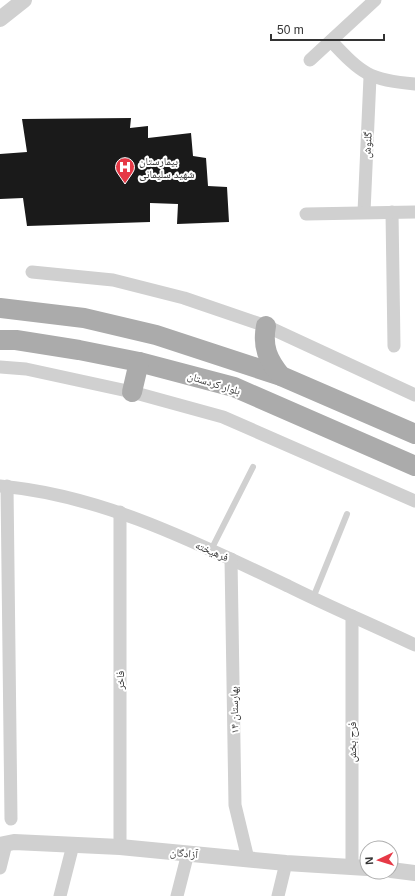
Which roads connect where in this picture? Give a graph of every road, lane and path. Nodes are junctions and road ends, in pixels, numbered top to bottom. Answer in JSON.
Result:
{"nodes":[{"id":1,"x":24,"y":0,"type":"edge"},
{"id":2,"x":375,"y":0,"type":"edge"},
{"id":3,"x":0,"y":20,"type":"edge"},
{"id":4,"x":331,"y":41,"type":"junction"},
{"id":5,"x":310,"y":60,"type":"dead end"},
{"id":6,"x":370,"y":77,"type":"junction"},
{"id":7,"x":415,"y":84,"type":"edge"},
{"id":8,"x":364,"y":212,"type":"junction"},
{"id":9,"x":392,"y":212,"type":"junction"},
{"id":10,"x":415,"y":212,"type":"edge"},
{"id":11,"x":306,"y":214,"type":"dead end"},
{"id":12,"x":32,"y":272,"type":"dead end"},
{"id":13,"x":0,"y":308,"type":"edge"},
{"id":14,"x":266,"y":326,"type":"junction"},
{"id":15,"x":0,"y":340,"type":"edge"},
{"id":16,"x":394,"y":346,"type":"dead end"},
{"id":17,"x":139,"y":362,"type":"junction"},
{"id":18,"x":0,"y":367,"type":"edge"},
{"id":19,"x":281,"y":376,"type":"junction"},
{"id":20,"x":132,"y":392,"type":"junction"},
{"id":21,"x":415,"y":395,"type":"edge"},
{"id":22,"x":415,"y":434,"type":"edge"},
{"id":23,"x":415,"y":466,"type":"edge"},
{"id":24,"x":253,"y":467,"type":"dead end"},
{"id":25,"x":3,"y":486,"type":"edge"},
{"id":26,"x":415,"y":501,"type":"edge"},
{"id":27,"x":120,"y":512,"type":"junction"},
{"id":28,"x":347,"y":514,"type":"dead end"},
{"id":29,"x":211,"y":550,"type":"junction"},
{"id":30,"x":231,"y":559,"type":"junction"},
{"id":31,"x":313,"y":598,"type":"junction"},
{"id":32,"x":352,"y":616,"type":"junction"},
{"id":33,"x":415,"y":645,"type":"edge"},
{"id":34,"x":11,"y":819,"type":"dead end"},
{"id":35,"x":359,"y":840,"type":"edge"},
{"id":36,"x":3,"y":845,"type":"edge"},
{"id":37,"x":73,"y":845,"type":"junction"},
{"id":38,"x":120,"y":847,"type":"junction"},
{"id":39,"x":188,"y":853,"type":"junction"},
{"id":40,"x":248,"y":859,"type":"junction"},
{"id":41,"x":286,"y":864,"type":"junction"},
{"id":42,"x":0,"y":868,"type":"edge"},
{"id":43,"x":359,"y":868,"type":"edge"},
{"id":44,"x":399,"y":871,"type":"edge"},
{"id":45,"x":415,"y":872,"type":"edge"},
{"id":46,"x":60,"y":896,"type":"edge"},
{"id":47,"x":177,"y":896,"type":"edge"},
{"id":48,"x":278,"y":896,"type":"edge"}],
"edges":[{"from":1,"to":3,"type":"street"},
{"from":2,"to":4,"type":"street"},
{"from":4,"to":5,"type":"street"},
{"from":4,"to":6,"type":"street"},
{"from":6,"to":7,"type":"street"},
{"from":6,"to":8,"type":"street","name":"گلنوش"},
{"from":8,"to":9,"type":"street"},
{"from":8,"to":11,"type":"street"},
{"from":9,"to":10,"type":"street"},
{"from":9,"to":16,"type":"street"},
{"from":12,"to":14,"type":"street"},
{"from":13,"to":19,"type":"main road"},
{"from":14,"to":19,"type":"main road"},
{"from":14,"to":21,"type":"street"},
{"from":15,"to":17,"type":"main road","name":"بلوار کردستان"},
{"from":17,"to":20,"type":"main road"},
{"from":17,"to":23,"type":"main road","name":"بلوار کردستان"},
{"from":18,"to":20,"type":"street"},
{"from":19,"to":22,"type":"main road"},
{"from":20,"to":26,"type":"street"},
{"from":24,"to":29,"type":"lane"},
{"from":25,"to":27,"type":"street","name":"فرهیخته"},
{"from":25,"to":34,"type":"street"},
{"from":27,"to":29,"type":"street","name":"فرهیخته"},
{"from":27,"to":38,"type":"street","name":"فاخر"},
{"from":28,"to":31,"type":"lane"},
{"from":29,"to":30,"type":"street","name":"فرهیخته"},
{"from":30,"to":31,"type":"street","name":"فرهیخته"},
{"from":30,"to":40,"type":"street","name":"بهارستان ۱۴"},
{"from":31,"to":32,"type":"street","name":"فرهیخته"},
{"from":32,"to":33,"type":"street","name":"فرهیخته"},
{"from":32,"to":35,"type":"street","name":"فرح بخش"},
{"from":36,"to":37,"type":"street","name":"آزادگان"},
{"from":36,"to":42,"type":"street"},
{"from":37,"to":38,"type":"street","name":"آزادگان"},
{"from":37,"to":46,"type":"street"},
{"from":38,"to":39,"type":"street","name":"آزادگان"},
{"from":39,"to":40,"type":"street","name":"آزادگان"},
{"from":39,"to":47,"type":"street"},
{"from":40,"to":41,"type":"street","name":"آزادگان"},
{"from":41,"to":43,"type":"street","name":"آزادگان"},
{"from":41,"to":48,"type":"street"},
{"from":44,"to":45,"type":"street"}]}
